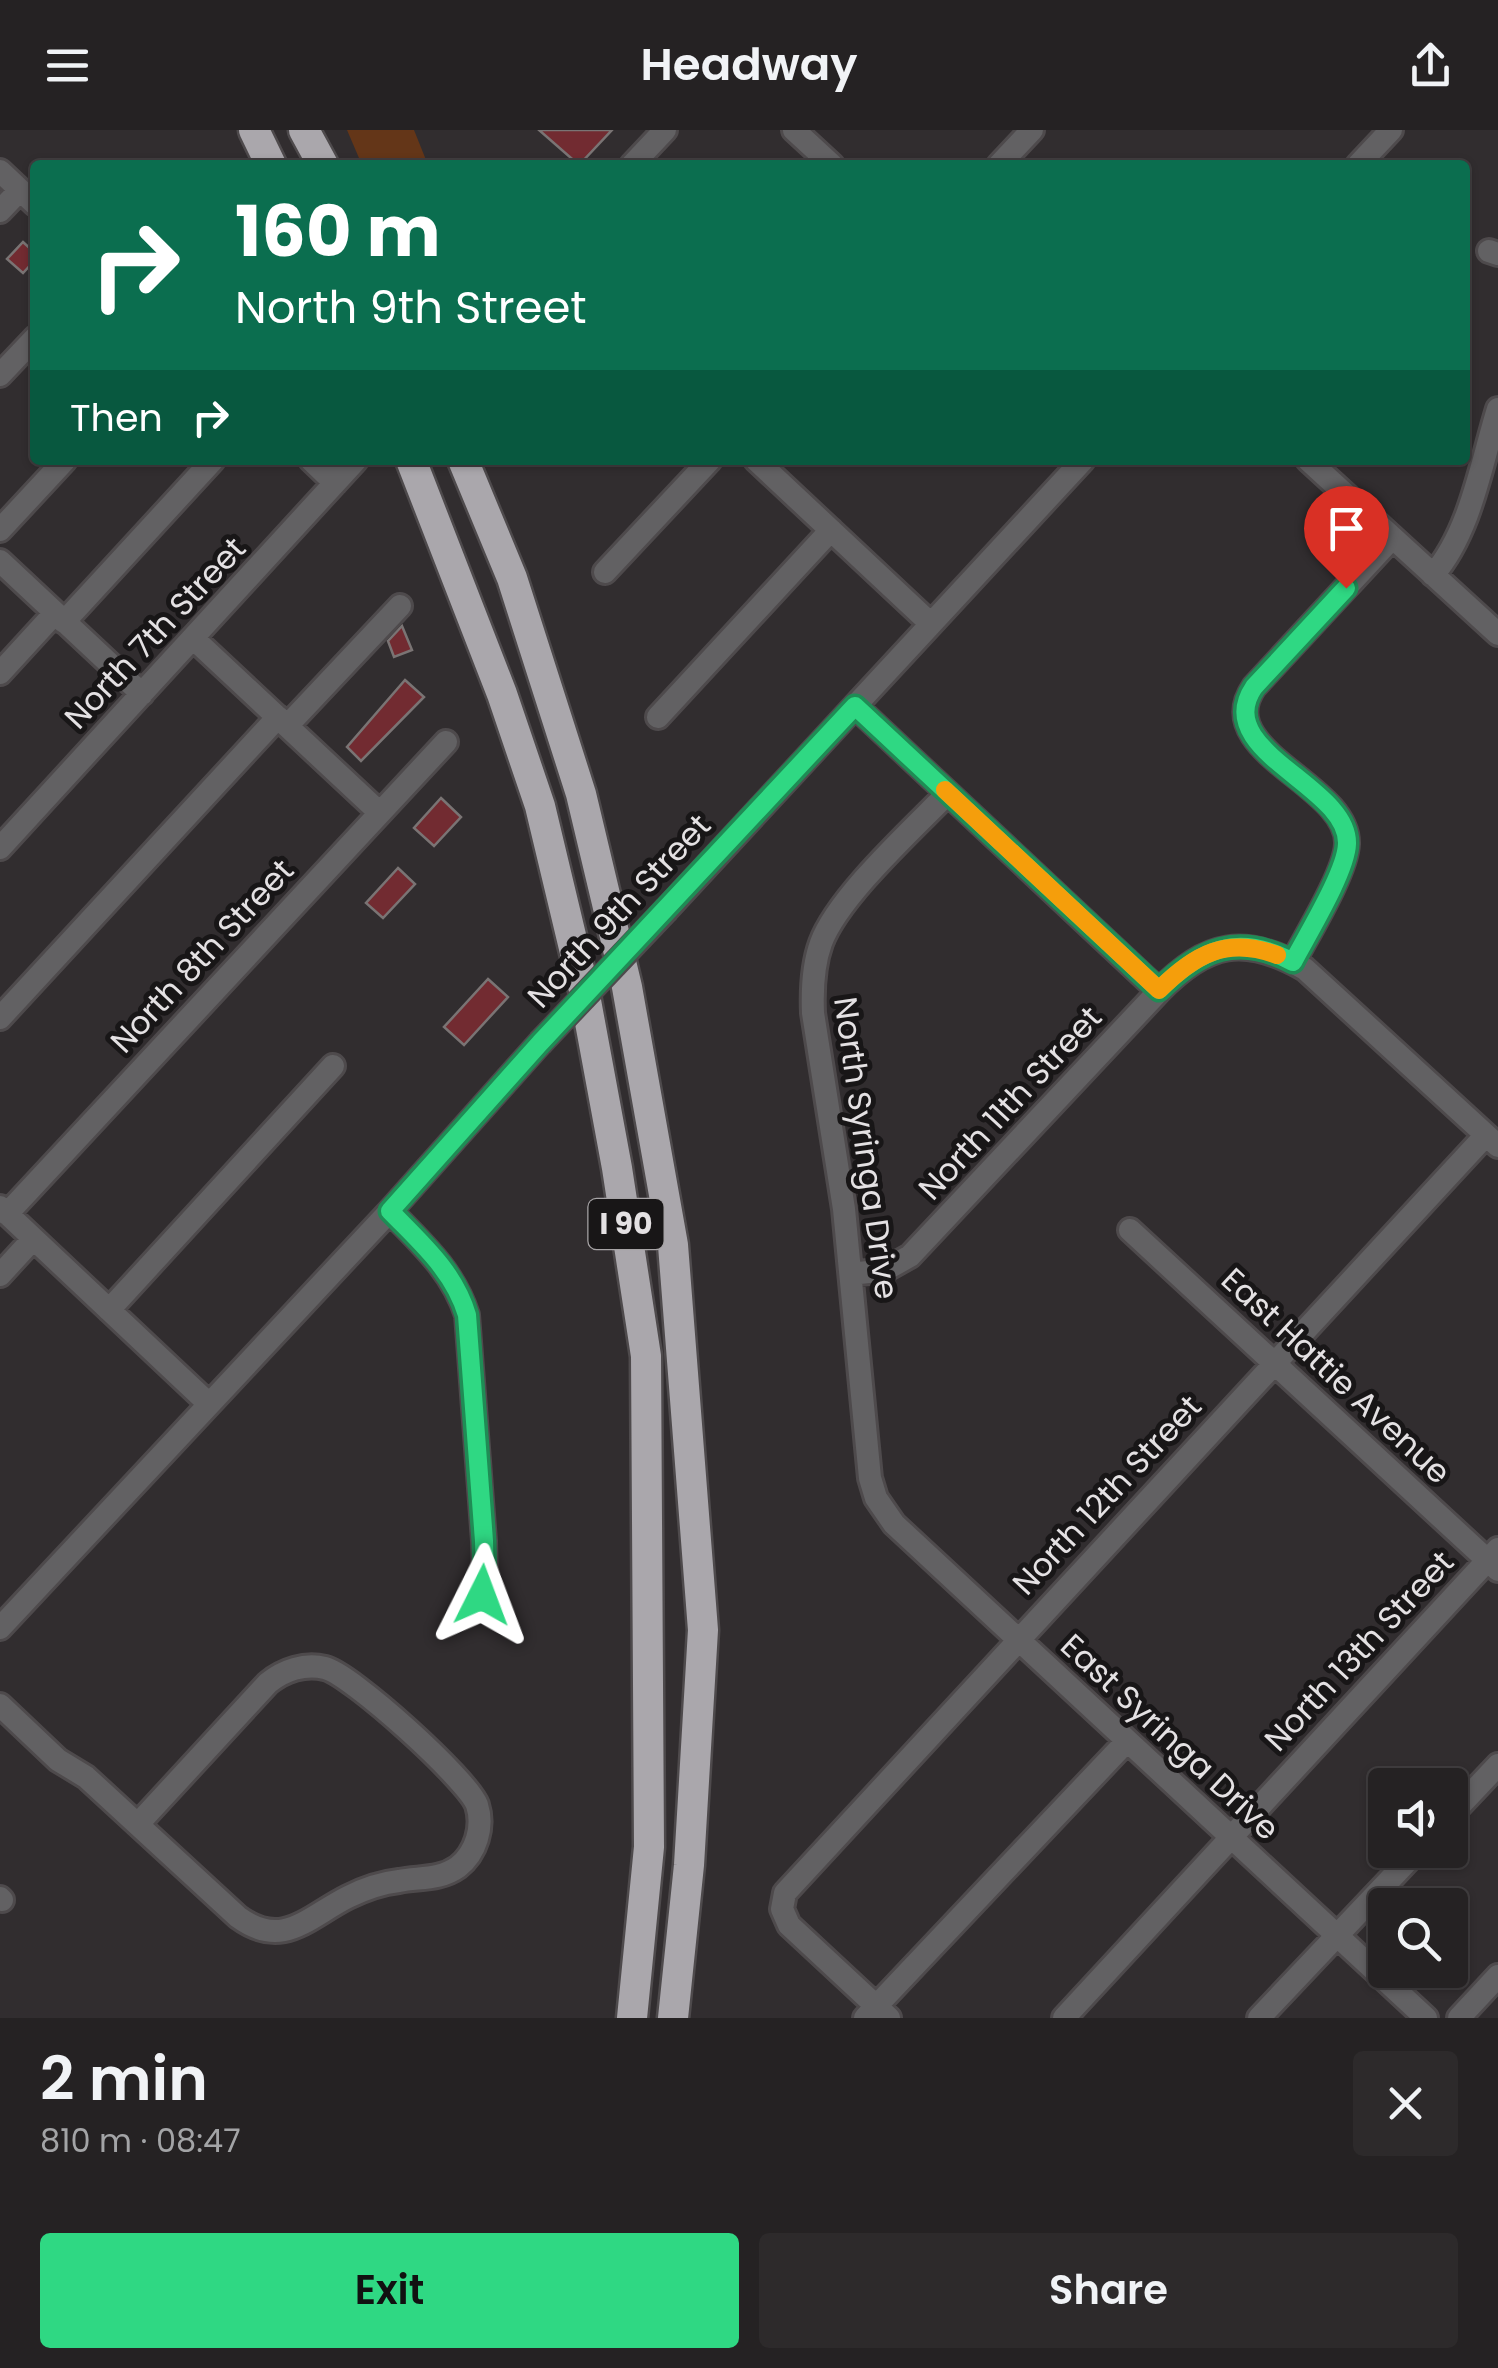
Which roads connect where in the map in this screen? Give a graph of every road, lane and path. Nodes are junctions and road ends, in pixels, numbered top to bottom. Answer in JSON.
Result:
{"nodes":[{"id":1,"x":254,"y":130,"type":"edge"},
{"id":2,"x":304,"y":130,"type":"edge"},
{"id":3,"x":324,"y":130,"type":"edge"},
{"id":4,"x":664,"y":130,"type":"edge"},
{"id":5,"x":794,"y":130,"type":"edge"},
{"id":6,"x":1032,"y":130,"type":"edge"},
{"id":7,"x":1391,"y":130,"type":"edge"},
{"id":8,"x":269,"y":160,"type":"edge"},
{"id":9,"x":320,"y":160,"type":"edge"},
{"id":10,"x":333,"y":160,"type":"edge"},
{"id":11,"x":637,"y":160,"type":"edge"},
{"id":12,"x":827,"y":160,"type":"edge"},
{"id":13,"x":1005,"y":160,"type":"edge"},
{"id":14,"x":1363,"y":160,"type":"edge"},
{"id":15,"x":0,"y":171,"type":"edge"},
{"id":16,"x":27,"y":197,"type":"edge"},
{"id":17,"x":0,"y":211,"type":"edge"},
{"id":18,"x":30,"y":343,"type":"edge"},
{"id":19,"x":0,"y":375,"type":"edge"},
{"id":20,"x":1498,"y":409,"type":"edge"},
{"id":21,"x":60,"y":465,"type":"edge"},
{"id":22,"x":207,"y":465,"type":"edge"},
{"id":23,"x":316,"y":465,"type":"edge"},
{"id":24,"x":351,"y":465,"type":"edge"},
{"id":25,"x":414,"y":465,"type":"edge"},
{"id":26,"x":465,"y":465,"type":"edge"},
{"id":27,"x":705,"y":465,"type":"edge"},
{"id":28,"x":761,"y":465,"type":"edge"},
{"id":29,"x":1078,"y":465,"type":"edge"},
{"id":30,"x":1313,"y":465,"type":"edge"},
{"id":31,"x":335,"y":483,"type":"junction"},
{"id":32,"x":0,"y":530,"type":"edge"},
{"id":33,"x":831,"y":530,"type":"junction"},
{"id":34,"x":1392,"y":538,"type":"junction"},
{"id":35,"x":2,"y":566,"type":"edge"},
{"id":36,"x":604,"y":572,"type":"dead end"},
{"id":37,"x":1433,"y":575,"type":"junction"},
{"id":38,"x":400,"y":606,"type":"dead end"},
{"id":39,"x":60,"y":617,"type":"junction"},
{"id":40,"x":931,"y":624,"type":"junction"},
{"id":41,"x":1498,"y":634,"type":"edge"},
{"id":42,"x":194,"y":639,"type":"junction"},
{"id":43,"x":0,"y":673,"type":"edge"},
{"id":44,"x":142,"y":694,"type":"junction"},
{"id":45,"x":855,"y":706,"type":"junction"},
{"id":46,"x":658,"y":717,"type":"dead end"},
{"id":47,"x":282,"y":721,"type":"junction"},
{"id":48,"x":446,"y":742,"type":"dead end"},
{"id":49,"x":948,"y":793,"type":"junction"},
{"id":50,"x":380,"y":813,"type":"junction"},
{"id":51,"x":0,"y":848,"type":"edge"},
{"id":52,"x":1293,"y":962,"type":"junction"},
{"id":53,"x":1159,"y":990,"type":"junction"},
{"id":54,"x":0,"y":1018,"type":"edge"},
{"id":55,"x":332,"y":1066,"type":"dead end"},
{"id":56,"x":1492,"y":1140,"type":"edge"},
{"id":57,"x":4,"y":1210,"type":"edge"},
{"id":58,"x":390,"y":1211,"type":"junction"},
{"id":59,"x":1130,"y":1230,"type":"dead end"},
{"id":60,"x":33,"y":1238,"type":"junction"},
{"id":61,"x":852,"y":1274,"type":"junction"},
{"id":62,"x":0,"y":1275,"type":"edge"},
{"id":63,"x":109,"y":1310,"type":"junction"},
{"id":64,"x":1275,"y":1362,"type":"junction"},
{"id":65,"x":209,"y":1404,"type":"junction"},
{"id":66,"x":876,"y":1498,"type":"joint"},
{"id":67,"x":1495,"y":1560,"type":"edge"},
{"id":68,"x":476,"y":1606,"type":"dead end"},
{"id":69,"x":0,"y":1628,"type":"edge"},
{"id":70,"x":1018,"y":1640,"type":"junction"},
{"id":71,"x":0,"y":1705,"type":"edge"},
{"id":72,"x":1127,"y":1741,"type":"junction"},
{"id":73,"x":1498,"y":1765,"type":"edge"},
{"id":74,"x":1468,"y":1797,"type":"edge"},
{"id":75,"x":138,"y":1824,"type":"junction"},
{"id":76,"x":1231,"y":1838,"type":"junction"},
{"id":77,"x":1401,"y":1868,"type":"edge"},
{"id":78,"x":1337,"y":1936,"type":"junction"},
{"id":79,"x":1498,"y":1976,"type":"edge"},
{"id":80,"x":877,"y":2014,"type":"edge"},
{"id":81,"x":632,"y":2018,"type":"edge"},
{"id":82,"x":673,"y":2018,"type":"edge"},
{"id":83,"x":1064,"y":2018,"type":"edge"},
{"id":84,"x":1259,"y":2018,"type":"edge"},
{"id":85,"x":1426,"y":2018,"type":"edge"},
{"id":86,"x":1459,"y":2018,"type":"edge"}],
"edges":[{"from":1,"to":8,"type":"highway"},
{"from":2,"to":9,"type":"highway"},
{"from":3,"to":10,"type":"highway"},
{"from":4,"to":11,"type":"street"},
{"from":5,"to":12,"type":"street"},
{"from":6,"to":13,"type":"street"},
{"from":7,"to":14,"type":"street"},
{"from":15,"to":16,"type":"street"},
{"from":16,"to":17,"type":"street"},
{"from":18,"to":19,"type":"street"},
{"from":20,"to":37,"type":"street"},
{"from":21,"to":32,"type":"street"},
{"from":22,"to":39,"type":"street"},
{"from":23,"to":31,"type":"street"},
{"from":24,"to":31,"type":"street","name":"North 7th Street"},
{"from":25,"to":81,"type":"highway","number":"I 90"},
{"from":26,"to":82,"type":"highway","number":"I 90"},
{"from":27,"to":36,"type":"street"},
{"from":28,"to":33,"type":"street"},
{"from":29,"to":40,"type":"street","name":"North 9th Street"},
{"from":30,"to":34,"type":"street"},
{"from":31,"to":42,"type":"street","name":"North 7th Street"},
{"from":33,"to":40,"type":"street"},
{"from":33,"to":46,"type":"street"},
{"from":34,"to":37,"type":"street"},
{"from":34,"to":52,"type":"street"},
{"from":35,"to":39,"type":"street"},
{"from":37,"to":41,"type":"street"},
{"from":38,"to":47,"type":"street"},
{"from":39,"to":43,"type":"street"},
{"from":39,"to":44,"type":"street"},
{"from":40,"to":45,"type":"street","name":"North 9th Street"},
{"from":42,"to":44,"type":"street","name":"North 7th Street"},
{"from":42,"to":47,"type":"street"},
{"from":44,"to":51,"type":"street","name":"North 7th Street"},
{"from":45,"to":49,"type":"street"},
{"from":45,"to":58,"type":"street","name":"North 9th Street","bridge":true},
{"from":47,"to":50,"type":"street"},
{"from":47,"to":54,"type":"street"},
{"from":48,"to":50,"type":"street","name":"North 8th Street"},
{"from":49,"to":53,"type":"street"},
{"from":49,"to":61,"type":"street","name":"North Syringa Drive"},
{"from":50,"to":57,"type":"street","name":"North 8th Street"},
{"from":52,"to":53,"type":"street","name":"North 11th Street"},
{"from":52,"to":56,"type":"street","name":"North 11th Street"},
{"from":53,"to":61,"type":"street","name":"North 11th Street"},
{"from":55,"to":63,"type":"street"},
{"from":56,"to":64,"type":"street","name":"North 12th Street"},
{"from":57,"to":60,"type":"street"},
{"from":58,"to":65,"type":"street","name":"North 9th Street"},
{"from":58,"to":68,"type":"street"},
{"from":59,"to":64,"type":"street","name":"East Hattie Avenue"},
{"from":60,"to":62,"type":"street"},
{"from":60,"to":63,"type":"street"},
{"from":61,"to":66,"type":"street","name":"North Syringa Drive"},
{"from":63,"to":65,"type":"street"},
{"from":64,"to":67,"type":"street","name":"East Hattie Avenue"},
{"from":64,"to":70,"type":"street","name":"North 12th Street"},
{"from":65,"to":69,"type":"street","name":"North 9th Street"},
{"from":66,"to":70,"type":"street","name":"East Syringa Drive"},
{"from":67,"to":76,"type":"street","name":"North 13th Street"},
{"from":70,"to":72,"type":"street","name":"East Syringa Drive"},
{"from":70,"to":80,"type":"street","name":"North 12th Street"},
{"from":71,"to":75,"type":"street"},
{"from":72,"to":76,"type":"street","name":"East Syringa Drive"},
{"from":72,"to":80,"type":"street"},
{"from":73,"to":74,"type":"street"},
{"from":75,"to":75,"type":"street"},
{"from":76,"to":78,"type":"street","name":"East Syringa Drive"},
{"from":76,"to":83,"type":"street","name":"North 13th Street"},
{"from":77,"to":78,"type":"street"},
{"from":78,"to":84,"type":"street"},
{"from":78,"to":85,"type":"street","name":"East Syringa Drive"},
{"from":79,"to":86,"type":"street"}]}
